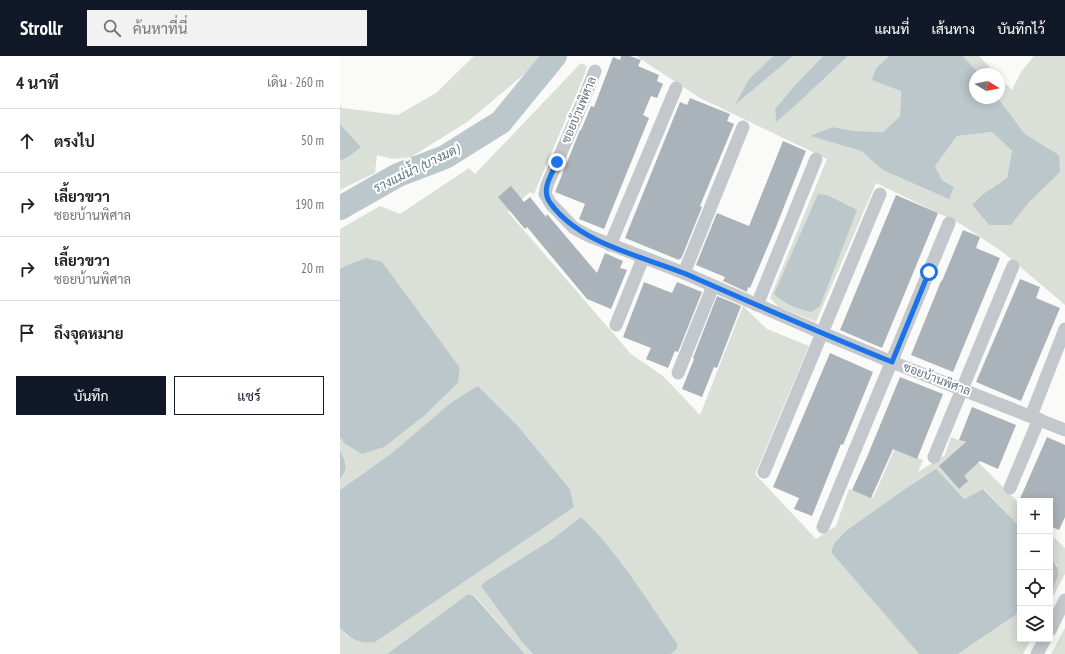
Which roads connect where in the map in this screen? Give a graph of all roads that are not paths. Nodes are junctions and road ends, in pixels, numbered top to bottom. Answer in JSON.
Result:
{"nodes":[{"id":1,"x":595,"y":72,"type":"dead end"},
{"id":2,"x":676,"y":88,"type":"dead end"},
{"id":3,"x":743,"y":127,"type":"dead end"},
{"id":4,"x":816,"y":159,"type":"dead end"},
{"id":5,"x":880,"y":194,"type":"dead end"},
{"id":6,"x":949,"y":223,"type":"dead end"},
{"id":7,"x":610,"y":245,"type":"junction"},
{"id":8,"x":643,"y":258,"type":"junction"},
{"id":9,"x":1013,"y":266,"type":"dead end"},
{"id":10,"x":684,"y":273,"type":"junction"},
{"id":11,"x":714,"y":286,"type":"junction"},
{"id":12,"x":757,"y":305,"type":"junction"},
{"id":13,"x":616,"y":326,"type":"dead end"},
{"id":14,"x":1065,"y":329,"type":"edge"},
{"id":15,"x":822,"y":333,"type":"junction"},
{"id":16,"x":892,"y":362,"type":"junction"},
{"id":17,"x":678,"y":373,"type":"dead end"},
{"id":18,"x":962,"y":389,"type":"junction"},
{"id":19,"x":1035,"y":418,"type":"junction"},
{"id":20,"x":1065,"y":430,"type":"edge"},
{"id":21,"x":934,"y":457,"type":"dead end"},
{"id":22,"x":764,"y":472,"type":"dead end"},
{"id":23,"x":1010,"y":488,"type":"dead end"},
{"id":24,"x":823,"y":527,"type":"dead end"},
{"id":25,"x":1065,"y":600,"type":"edge"},
{"id":26,"x":1053,"y":624,"type":"edge"},
{"id":27,"x":1044,"y":642,"type":"edge"},
{"id":28,"x":1038,"y":654,"type":"edge"}],
"edges":[{"from":1,"to":7,"type":"street","name":"ซอยบ้านพิศาล"},
{"from":2,"to":7,"type":"street"},
{"from":3,"to":10,"type":"street"},
{"from":4,"to":12,"type":"street"},
{"from":5,"to":15,"type":"street"},
{"from":6,"to":16,"type":"street"},
{"from":7,"to":8,"type":"street","name":"ซอยบ้านพิศาล"},
{"from":8,"to":10,"type":"street","name":"ซอยบ้านพิศาล"},
{"from":8,"to":13,"type":"street"},
{"from":9,"to":18,"type":"street"},
{"from":10,"to":11,"type":"street","name":"ซอยบ้านพิศาล"},
{"from":11,"to":12,"type":"street","name":"ซอยบ้านพิศาล"},
{"from":11,"to":17,"type":"street"},
{"from":12,"to":15,"type":"street","name":"ซอยบ้านพิศาล"},
{"from":14,"to":19,"type":"street"},
{"from":15,"to":16,"type":"street","name":"ซอยบ้านพิศาล"},
{"from":15,"to":22,"type":"street"},
{"from":16,"to":18,"type":"street","name":"ซอยบ้านพิศาล"},
{"from":16,"to":24,"type":"street"},
{"from":18,"to":19,"type":"street","name":"ซอยบ้านพิศาล"},
{"from":18,"to":21,"type":"street"},
{"from":19,"to":20,"type":"street","name":"ซอยบ้านพิศาล"},
{"from":19,"to":23,"type":"street"},
{"from":25,"to":26,"type":"street"},
{"from":27,"to":28,"type":"street"}]}
